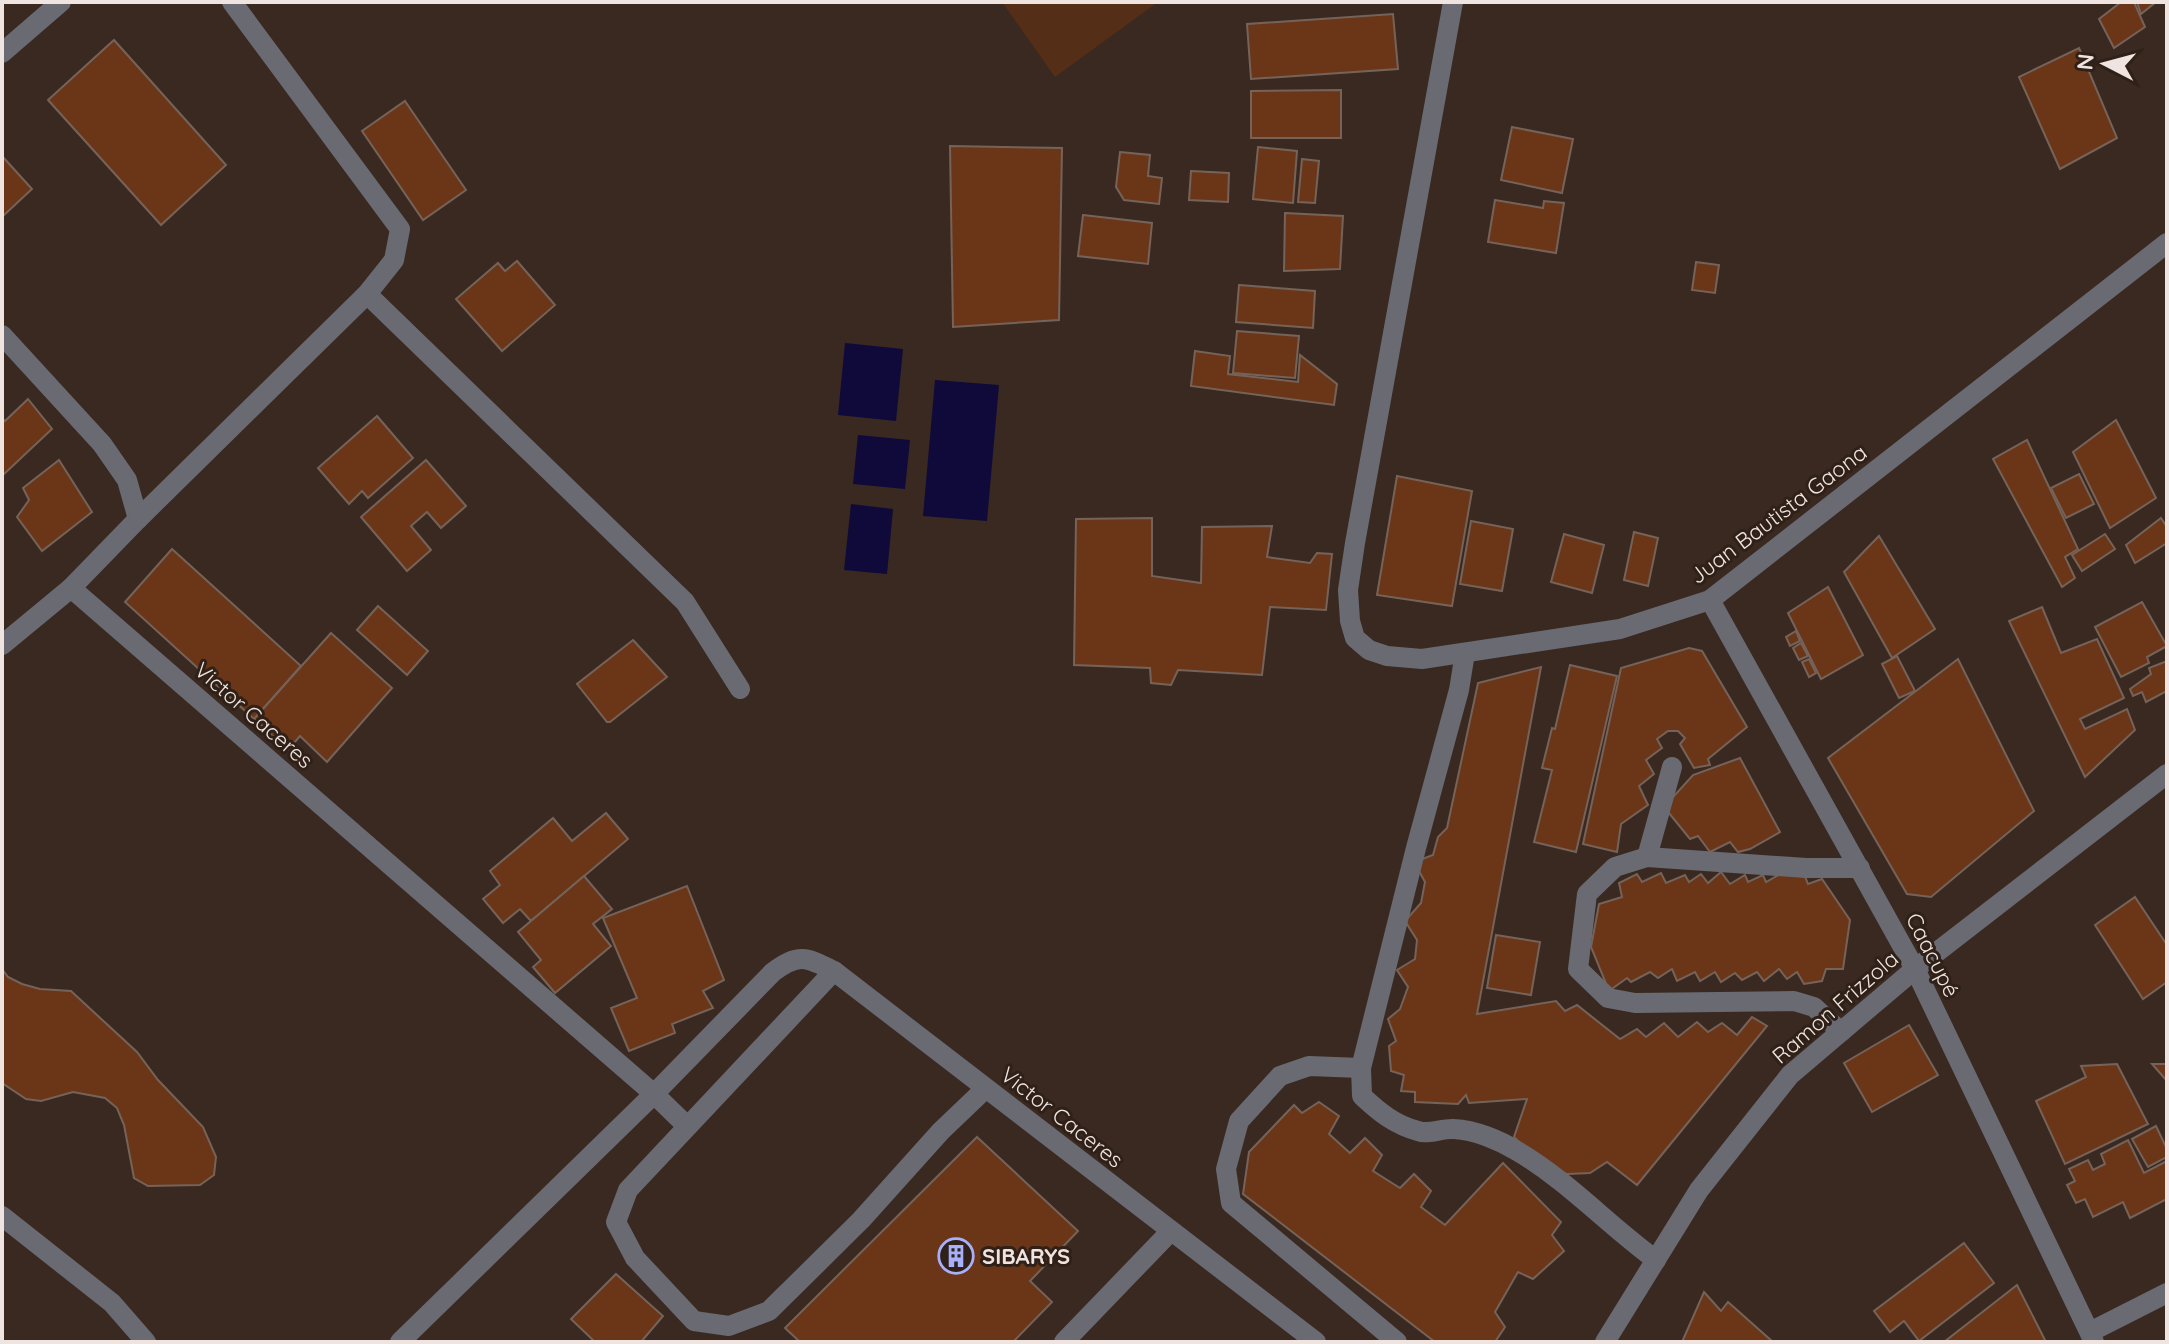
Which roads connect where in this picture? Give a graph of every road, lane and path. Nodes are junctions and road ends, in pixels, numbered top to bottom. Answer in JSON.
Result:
{"nodes":[{"id":1,"x":61,"y":2,"type":"edge"},
{"id":2,"x":232,"y":2,"type":"edge"},
{"id":3,"x":1453,"y":2,"type":"edge"},
{"id":4,"x":2,"y":53,"type":"edge"},
{"id":5,"x":2167,"y":243,"type":"edge"},
{"id":6,"x":367,"y":294,"type":"junction"},
{"id":7,"x":2,"y":335,"type":"edge"},
{"id":8,"x":138,"y":519,"type":"junction"},
{"id":9,"x":71,"y":588,"type":"junction"},
{"id":10,"x":1710,"y":600,"type":"junction"},
{"id":11,"x":2,"y":645,"type":"edge"},
{"id":12,"x":1465,"y":653,"type":"junction"},
{"id":13,"x":740,"y":689,"type":"dead end"},
{"id":14,"x":1672,"y":767,"type":"dead end"},
{"id":15,"x":2167,"y":774,"type":"edge"},
{"id":16,"x":1647,"y":857,"type":"junction"},
{"id":17,"x":1860,"y":868,"type":"junction"},
{"id":18,"x":1915,"y":969,"type":"junction"},
{"id":19,"x":834,"y":971,"type":"junction"},
{"id":20,"x":1841,"y":1032,"type":"junction"},
{"id":21,"x":1361,"y":1068,"type":"junction"},
{"id":22,"x":985,"y":1089,"type":"junction"},
{"id":23,"x":654,"y":1094,"type":"junction"},
{"id":24,"x":686,"y":1125,"type":"junction"},
{"id":25,"x":2,"y":1216,"type":"edge"},
{"id":26,"x":1170,"y":1232,"type":"junction"},
{"id":27,"x":1656,"y":1260,"type":"junction"},
{"id":28,"x":2167,"y":1293,"type":"edge"},
{"id":29,"x":2092,"y":1337,"type":"edge"},
{"id":30,"x":146,"y":1342,"type":"edge"},
{"id":31,"x":400,"y":1342,"type":"edge"},
{"id":32,"x":1064,"y":1342,"type":"edge"},
{"id":33,"x":1316,"y":1342,"type":"edge"},
{"id":34,"x":1397,"y":1342,"type":"edge"},
{"id":35,"x":1605,"y":1342,"type":"edge"}],
"edges":[{"from":1,"to":4,"type":"street"},
{"from":2,"to":6,"type":"street"},
{"from":3,"to":12,"type":"street","name":"Juan Bautista Gaona"},
{"from":5,"to":10,"type":"street","name":"Juan Bautista Gaona"},
{"from":6,"to":8,"type":"street"},
{"from":6,"to":13,"type":"street"},
{"from":7,"to":8,"type":"street"},
{"from":8,"to":9,"type":"street"},
{"from":9,"to":11,"type":"street"},
{"from":9,"to":23,"type":"street","name":"Victor Caceres"},
{"from":10,"to":12,"type":"street","name":"Juan Bautista Gaona"},
{"from":10,"to":17,"type":"street","name":"Caacupé"},
{"from":12,"to":21,"type":"street"},
{"from":14,"to":16,"type":"street"},
{"from":15,"to":18,"type":"street","name":"Ramon Frizzola"},
{"from":16,"to":17,"type":"street"},
{"from":16,"to":20,"type":"street"},
{"from":17,"to":18,"type":"street","name":"Caacupé"},
{"from":18,"to":20,"type":"street","name":"Ramon Frizzola"},
{"from":18,"to":29,"type":"street","name":"Caacupé"},
{"from":19,"to":22,"type":"street","name":"Victor Caceres"},
{"from":19,"to":23,"type":"street","name":"Victor Caceres"},
{"from":19,"to":24,"type":"street"},
{"from":20,"to":27,"type":"street","name":"Ramon Frizzola"},
{"from":21,"to":27,"type":"street"},
{"from":21,"to":34,"type":"street"},
{"from":22,"to":24,"type":"street"},
{"from":22,"to":26,"type":"street","name":"Victor Caceres"},
{"from":23,"to":24,"type":"street","name":"Victor Caceres"},
{"from":23,"to":31,"type":"street"},
{"from":25,"to":30,"type":"street"},
{"from":26,"to":32,"type":"street"},
{"from":26,"to":33,"type":"street","name":"Victor Caceres"},
{"from":27,"to":35,"type":"street","name":"Ramon Frizzola"},
{"from":28,"to":29,"type":"street"}]}
